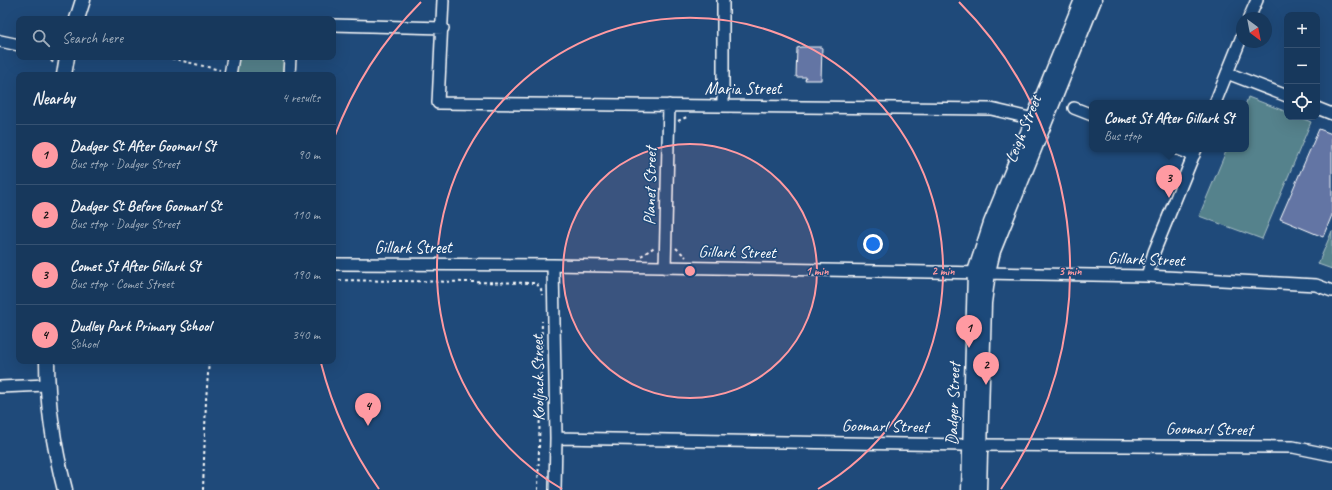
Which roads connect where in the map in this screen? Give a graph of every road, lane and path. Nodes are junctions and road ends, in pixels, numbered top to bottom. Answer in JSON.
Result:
{"nodes":[{"id":1,"x":82,"y":0,"type":"edge"},
{"id":2,"x":443,"y":0,"type":"edge"},
{"id":3,"x":723,"y":0,"type":"edge"},
{"id":4,"x":1082,"y":0,"type":"edge"},
{"id":5,"x":1094,"y":0,"type":"edge"},
{"id":6,"x":1256,"y":0,"type":"edge"},
{"id":7,"x":1251,"y":12,"type":"edge"},
{"id":8,"x":78,"y":16,"type":"edge"},
{"id":9,"x":336,"y":25,"type":"edge"},
{"id":10,"x":442,"y":28,"type":"junction"},
{"id":11,"x":0,"y":41,"type":"edge"},
{"id":12,"x":16,"y":44,"type":"edge"},
{"id":13,"x":1237,"y":48,"type":"edge"},
{"id":14,"x":66,"y":60,"type":"edge"},
{"id":15,"x":177,"y":60,"type":"edge"},
{"id":16,"x":232,"y":60,"type":"edge"},
{"id":17,"x":290,"y":60,"type":"edge"},
{"id":18,"x":64,"y":72,"type":"edge"},
{"id":19,"x":222,"y":72,"type":"edge"},
{"id":20,"x":230,"y":72,"type":"edge"},
{"id":21,"x":289,"y":72,"type":"edge"},
{"id":22,"x":1227,"y":73,"type":"junction"},
{"id":23,"x":1284,"y":95,"type":"edge"},
{"id":24,"x":1216,"y":100,"type":"edge"},
{"id":25,"x":723,"y":104,"type":"junction"},
{"id":26,"x":669,"y":105,"type":"junction"},
{"id":27,"x":690,"y":105,"type":"junction"},
{"id":28,"x":1074,"y":108,"type":"dead end"},
{"id":29,"x":1320,"y":109,"type":"edge"},
{"id":30,"x":1089,"y":114,"type":"edge"},
{"id":31,"x":1332,"y":114,"type":"edge"},
{"id":32,"x":1039,"y":122,"type":"junction"},
{"id":33,"x":676,"y":125,"type":"dead end"},
{"id":34,"x":1195,"y":152,"type":"edge"},
{"id":35,"x":665,"y":246,"type":"junction"},
{"id":36,"x":637,"y":260,"type":"dead end"},
{"id":37,"x":690,"y":260,"type":"dead end"},
{"id":38,"x":336,"y":264,"type":"edge"},
{"id":39,"x":553,"y":265,"type":"junction"},
{"id":40,"x":664,"y":268,"type":"junction"},
{"id":41,"x":982,"y":272,"type":"junction"},
{"id":42,"x":1147,"y":276,"type":"junction"},
{"id":43,"x":336,"y":280,"type":"edge"},
{"id":44,"x":1332,"y":291,"type":"edge"},
{"id":45,"x":543,"y":299,"type":"dead end"},
{"id":46,"x":542,"y":314,"type":"dead end"},
{"id":47,"x":47,"y":364,"type":"edge"},
{"id":48,"x":209,"y":364,"type":"edge"},
{"id":49,"x":47,"y":385,"type":"junction"},
{"id":50,"x":0,"y":388,"type":"edge"},
{"id":51,"x":556,"y":438,"type":"junction"},
{"id":52,"x":975,"y":444,"type":"junction"},
{"id":53,"x":1332,"y":454,"type":"edge"},
{"id":54,"x":65,"y":490,"type":"edge"},
{"id":55,"x":203,"y":490,"type":"edge"},
{"id":56,"x":538,"y":490,"type":"edge"},
{"id":57,"x":554,"y":490,"type":"edge"},
{"id":58,"x":968,"y":490,"type":"edge"},
{"id":59,"x":979,"y":490,"type":"edge"}],
"edges":[{"from":1,"to":8,"type":"street"},
{"from":2,"to":10,"type":"street"},
{"from":3,"to":25,"type":"street"},
{"from":4,"to":32,"type":"street","name":"Leigh Street"},
{"from":5,"to":32,"type":"street","name":"Leigh Street"},
{"from":6,"to":7,"type":"street"},
{"from":9,"to":10,"type":"street"},
{"from":10,"to":26,"type":"street","name":"Maria Street"},
{"from":11,"to":12,"type":"street"},
{"from":13,"to":22,"type":"street"},
{"from":14,"to":18,"type":"street"},
{"from":15,"to":19,"type":"path"},
{"from":16,"to":20,"type":"street"},
{"from":17,"to":21,"type":"street"},
{"from":22,"to":23,"type":"street"},
{"from":22,"to":24,"type":"street"},
{"from":25,"to":27,"type":"street","name":"Maria Street"},
{"from":25,"to":32,"type":"street","name":"Maria Street"},
{"from":26,"to":27,"type":"street","name":"Maria Street"},
{"from":26,"to":35,"type":"street","name":"Planet Street"},
{"from":27,"to":33,"type":"path"},
{"from":28,"to":30,"type":"street"},
{"from":29,"to":31,"type":"street"},
{"from":32,"to":41,"type":"street","name":"Leigh Street"},
{"from":34,"to":42,"type":"street"},
{"from":35,"to":36,"type":"path"},
{"from":35,"to":37,"type":"path"},
{"from":35,"to":40,"type":"street","name":"Planet Street"},
{"from":38,"to":39,"type":"street","name":"Gillark Street"},
{"from":39,"to":40,"type":"street","name":"Gillark Street"},
{"from":39,"to":51,"type":"street","name":"Kooljack Street"},
{"from":40,"to":41,"type":"street","name":"Gillark Street"},
{"from":41,"to":42,"type":"street","name":"Gillark Street"},
{"from":41,"to":52,"type":"street","name":"Dadger Street"},
{"from":42,"to":44,"type":"street","name":"Gillark Street"},
{"from":43,"to":45,"type":"path"},
{"from":46,"to":56,"type":"path"},
{"from":47,"to":49,"type":"street"},
{"from":48,"to":55,"type":"path"},
{"from":49,"to":50,"type":"street"},
{"from":49,"to":54,"type":"street"},
{"from":51,"to":52,"type":"street","name":"Goomarl Street"},
{"from":51,"to":57,"type":"street","name":"Kooljack Street"},
{"from":52,"to":53,"type":"street","name":"Goomarl Street"},
{"from":52,"to":58,"type":"street","name":"Dadger Street"},
{"from":52,"to":59,"type":"street","name":"Dadger Street"}]}
